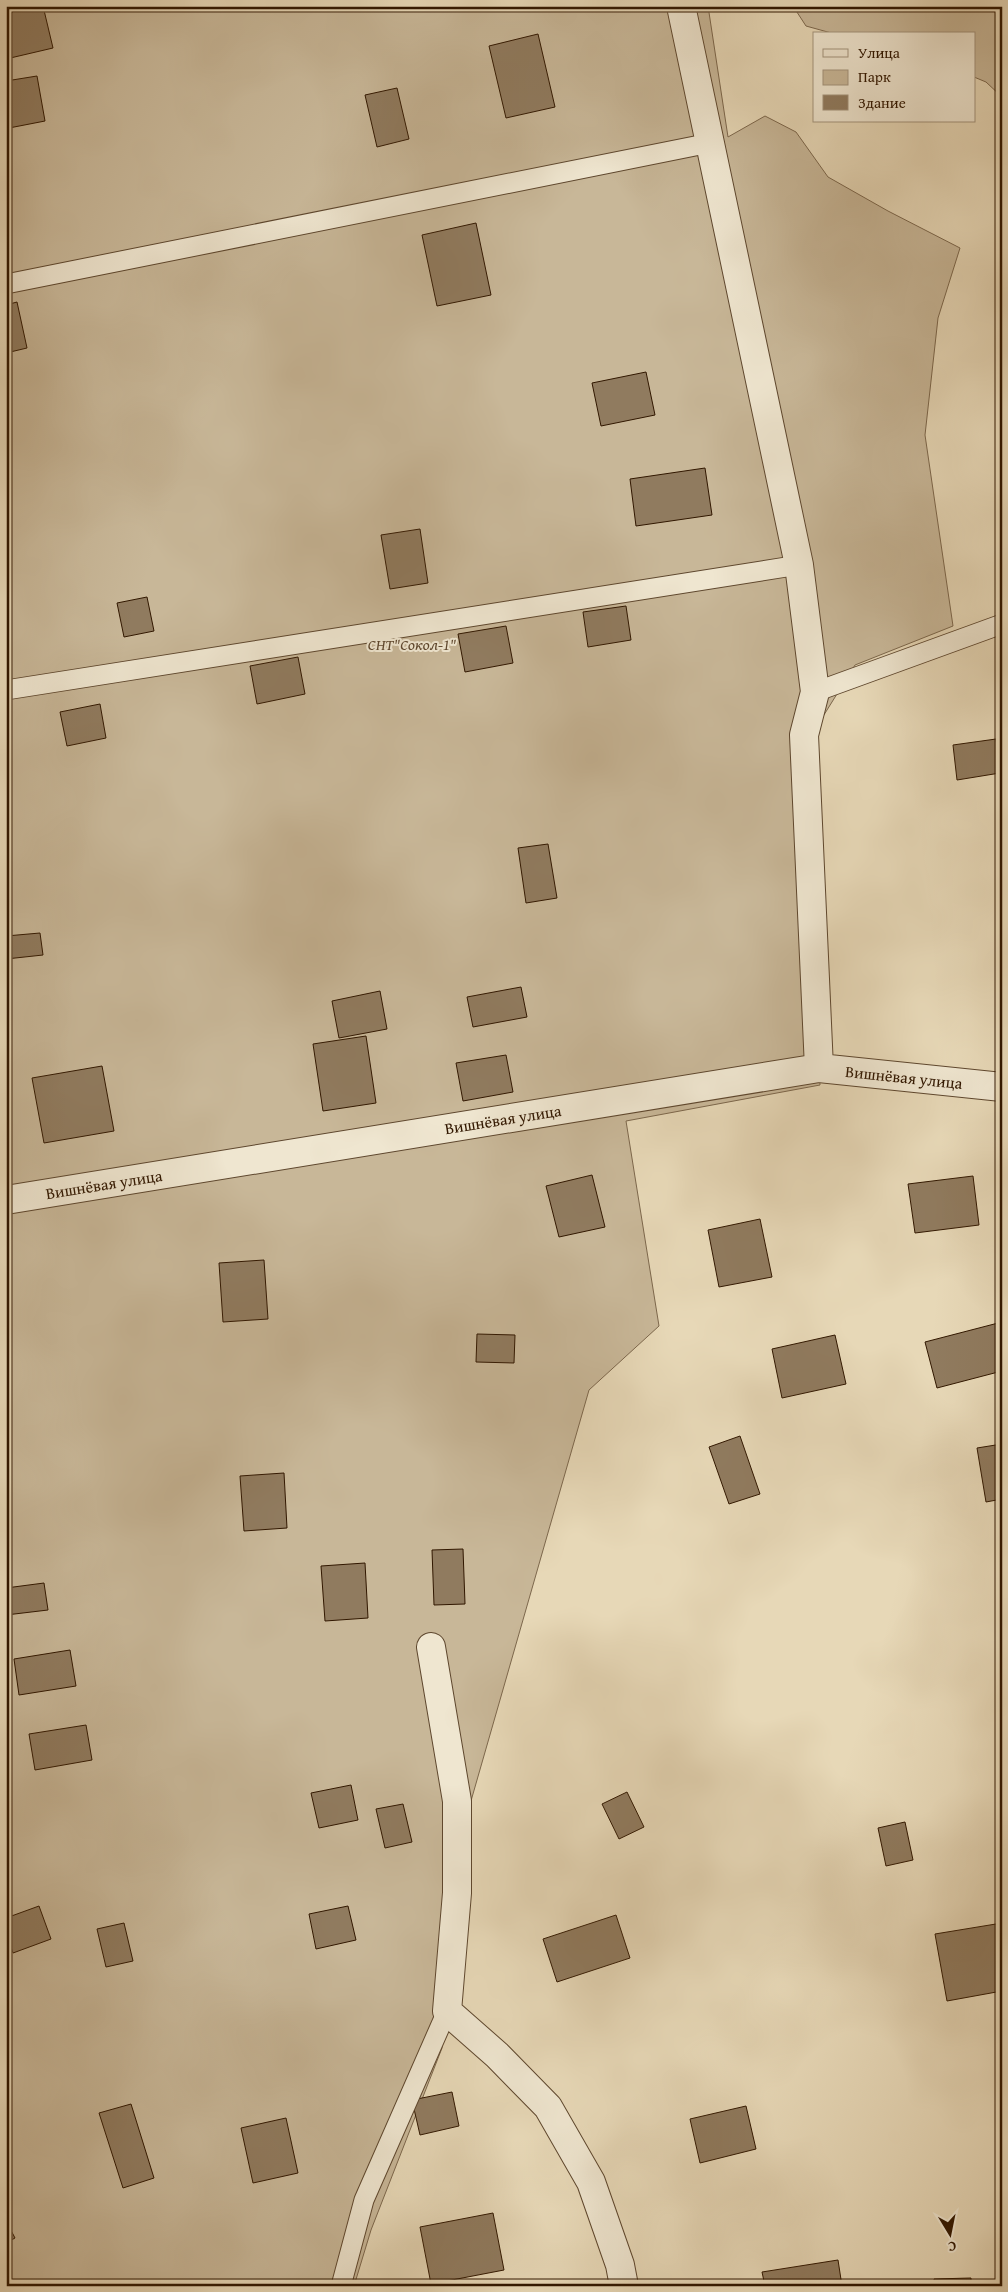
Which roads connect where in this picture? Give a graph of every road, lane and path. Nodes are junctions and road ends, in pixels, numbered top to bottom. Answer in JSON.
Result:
{"nodes":[{"id":1,"x":681,"y":6,"type":"edge"},
{"id":2,"x":710,"y":143,"type":"junction"},
{"id":3,"x":6,"y":284,"type":"edge"},
{"id":4,"x":799,"y":565,"type":"junction"},
{"id":5,"x":1002,"y":624,"type":"edge"},
{"id":6,"x":6,"y":690,"type":"edge"},
{"id":7,"x":815,"y":692,"type":"junction"},
{"id":8,"x":819,"y":1068,"type":"junction"},
{"id":9,"x":1002,"y":1088,"type":"edge"},
{"id":10,"x":6,"y":1200,"type":"edge"},
{"id":11,"x":430,"y":1647,"type":"dead end"},
{"id":12,"x":446,"y":2011,"type":"junction"},
{"id":13,"x":341,"y":2286,"type":"edge"},
{"id":14,"x":624,"y":2286,"type":"edge"}],
"edges":[{"from":1,"to":2,"type":"street"},
{"from":2,"to":3,"type":"lane"},
{"from":2,"to":4,"type":"street"},
{"from":4,"to":6,"type":"lane"},
{"from":4,"to":7,"type":"street"},
{"from":5,"to":7,"type":"lane"},
{"from":7,"to":8,"type":"street"},
{"from":8,"to":9,"type":"street","name":"Вишнёвая улица"},
{"from":8,"to":10,"type":"street","name":"Вишнёвая улица"},
{"from":11,"to":12,"type":"street"},
{"from":12,"to":13,"type":"lane"},
{"from":12,"to":14,"type":"street"}]}
